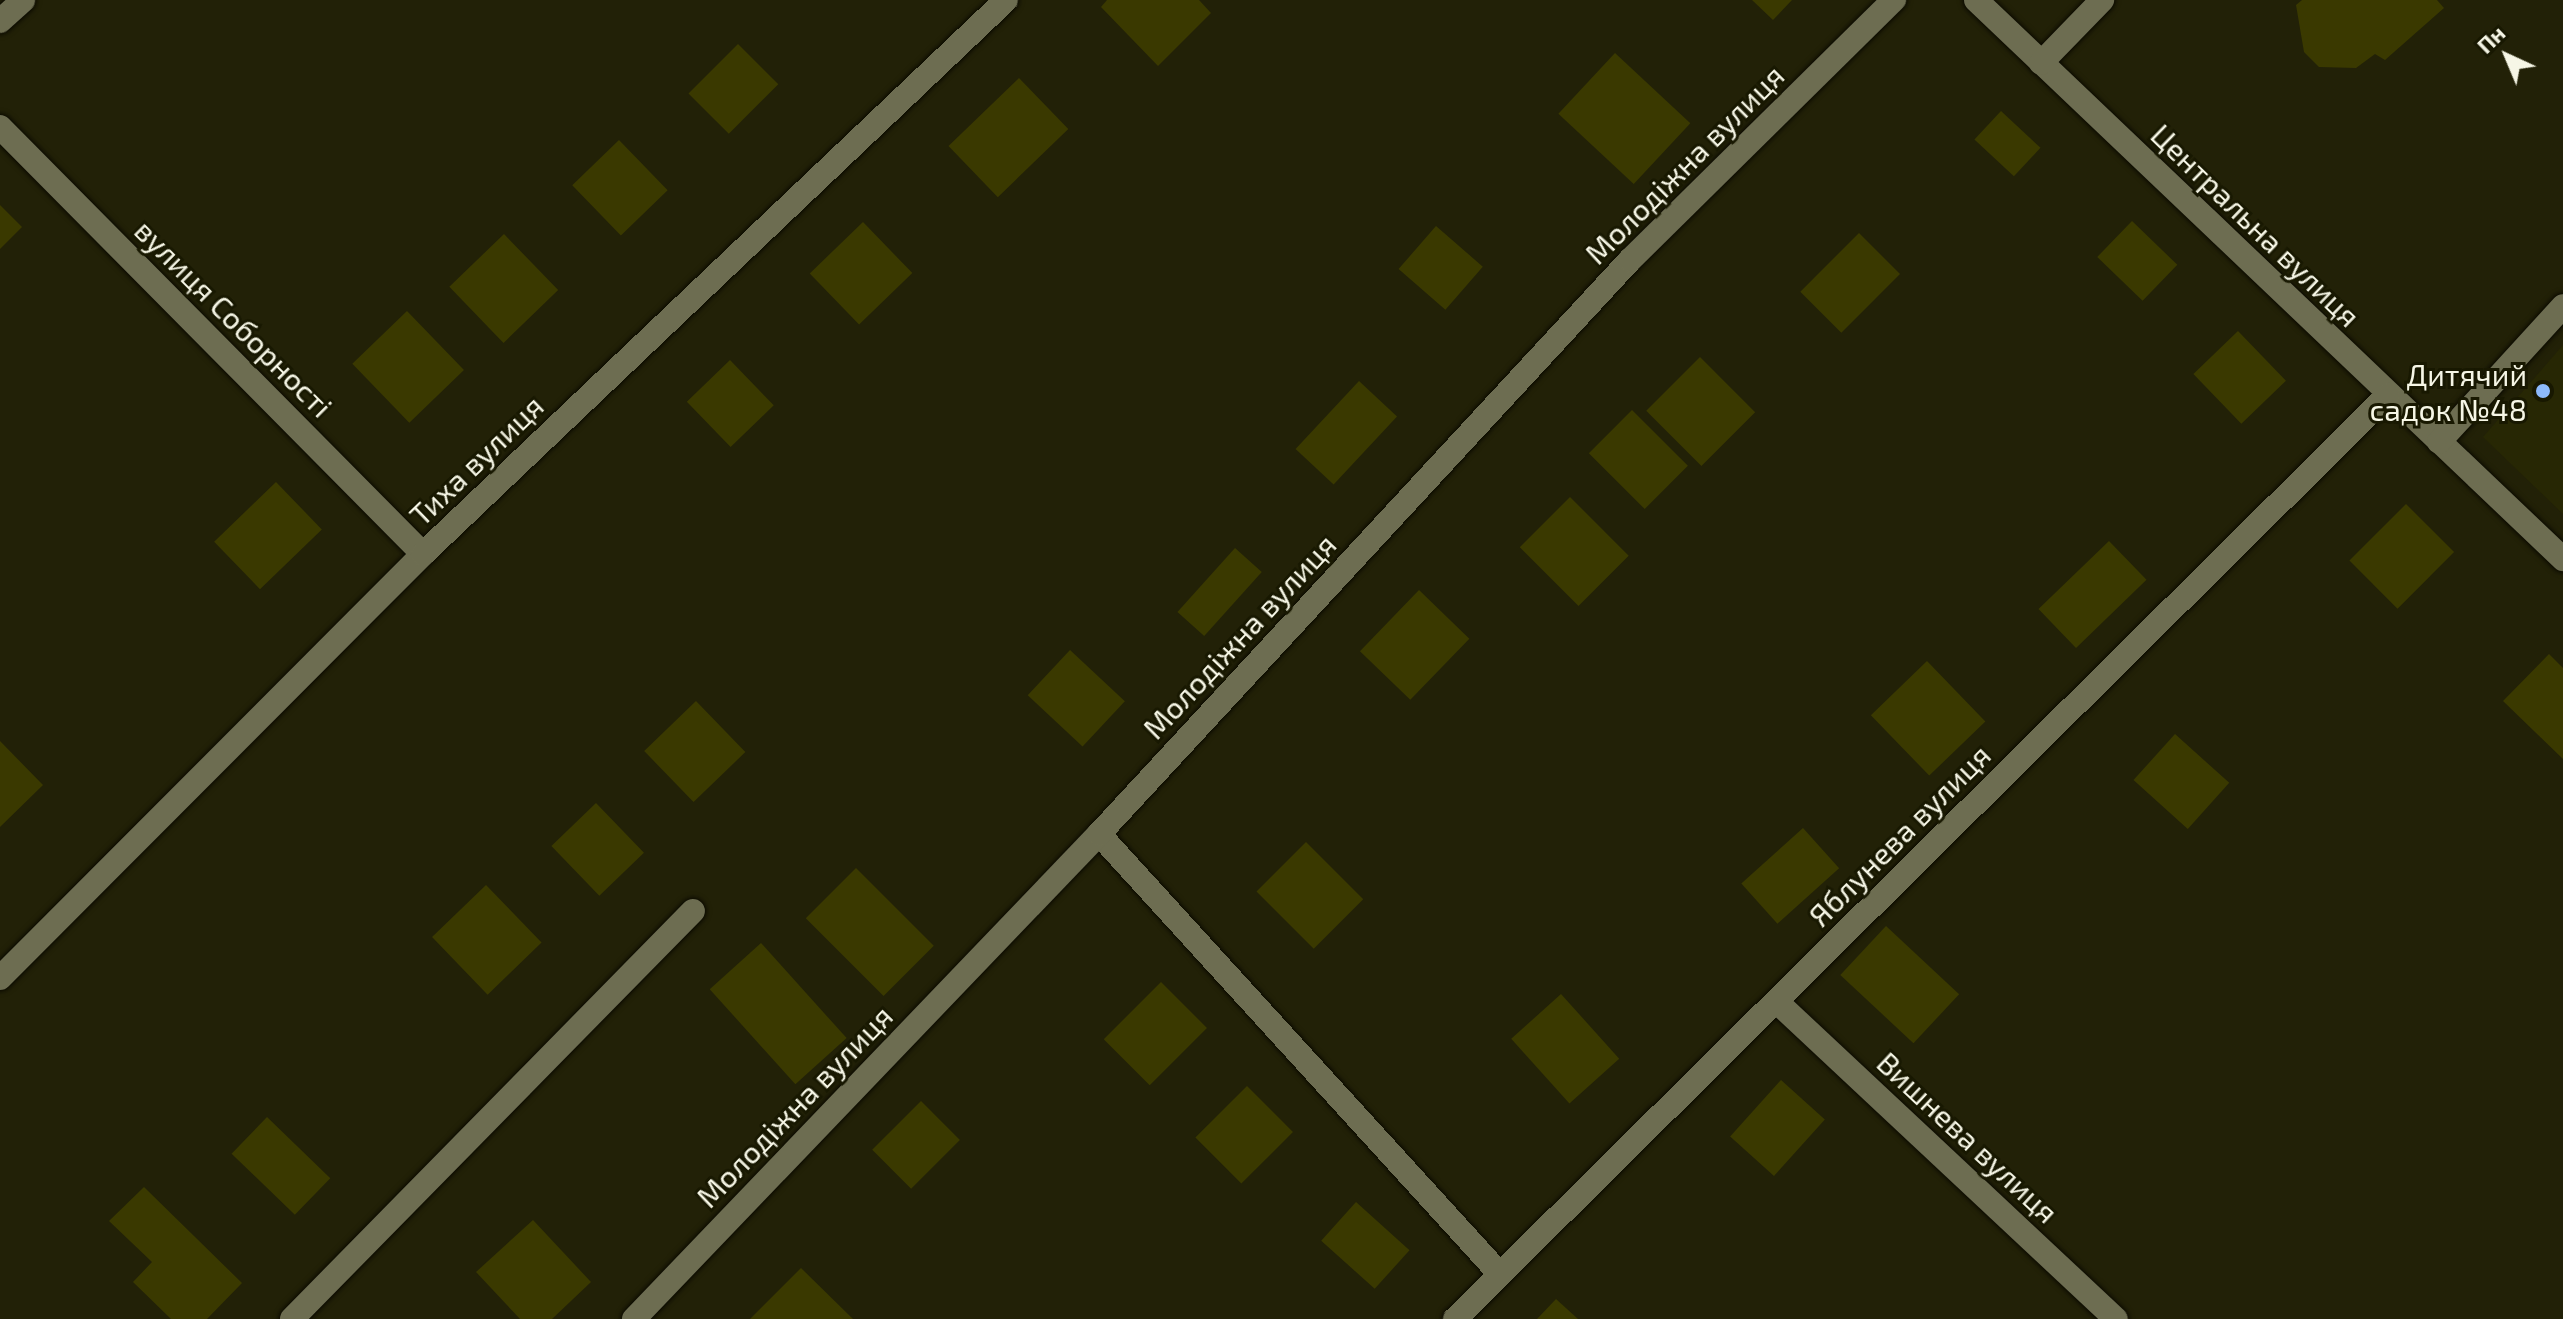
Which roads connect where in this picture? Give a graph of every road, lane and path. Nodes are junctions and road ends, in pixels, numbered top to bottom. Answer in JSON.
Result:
{"nodes":[{"id":1,"x":23,"y":0,"type":"edge"},
{"id":2,"x":1006,"y":0,"type":"edge"},
{"id":3,"x":1894,"y":0,"type":"edge"},
{"id":4,"x":1976,"y":0,"type":"edge"},
{"id":5,"x":2102,"y":0,"type":"edge"},
{"id":6,"x":0,"y":21,"type":"edge"},
{"id":7,"x":2041,"y":63,"type":"junction"},
{"id":8,"x":0,"y":127,"type":"edge"},
{"id":9,"x":2563,"y":306,"type":"edge"},
{"id":10,"x":2388,"y":395,"type":"junction"},
{"id":11,"x":2439,"y":442,"type":"junction"},
{"id":12,"x":423,"y":554,"type":"junction"},
{"id":13,"x":2563,"y":559,"type":"edge"},
{"id":14,"x":1099,"y":834,"type":"junction"},
{"id":15,"x":693,"y":911,"type":"dead end"},
{"id":16,"x":0,"y":978,"type":"edge"},
{"id":17,"x":1777,"y":1002,"type":"junction"},
{"id":18,"x":1500,"y":1274,"type":"junction"},
{"id":19,"x":292,"y":1319,"type":"edge"},
{"id":20,"x":634,"y":1319,"type":"edge"},
{"id":21,"x":1455,"y":1319,"type":"edge"},
{"id":22,"x":2116,"y":1319,"type":"edge"}],
"edges":[{"from":1,"to":6,"type":"street"},
{"from":2,"to":12,"type":"street","name":"Тиха вулиця"},
{"from":3,"to":14,"type":"street","name":"Молодіжна вулиця"},
{"from":4,"to":7,"type":"street","name":"Центральна вулиця"},
{"from":5,"to":7,"type":"street"},
{"from":7,"to":10,"type":"street","name":"Центральна вулиця"},
{"from":8,"to":12,"type":"street","name":"вулиця Соборності"},
{"from":9,"to":11,"type":"street"},
{"from":10,"to":11,"type":"street","name":"Центральна вулиця"},
{"from":10,"to":17,"type":"street","name":"Яблунева вулиця"},
{"from":11,"to":13,"type":"street","name":"Центральна вулиця"},
{"from":12,"to":16,"type":"street","name":"Тиха вулиця"},
{"from":14,"to":18,"type":"street"},
{"from":14,"to":20,"type":"street","name":"Молодіжна вулиця"},
{"from":15,"to":19,"type":"street"},
{"from":17,"to":18,"type":"street","name":"Яблунева вулиця"},
{"from":17,"to":22,"type":"street","name":"Вишнева вулиця"},
{"from":18,"to":21,"type":"street","name":"Яблунева вулиця"}]}
